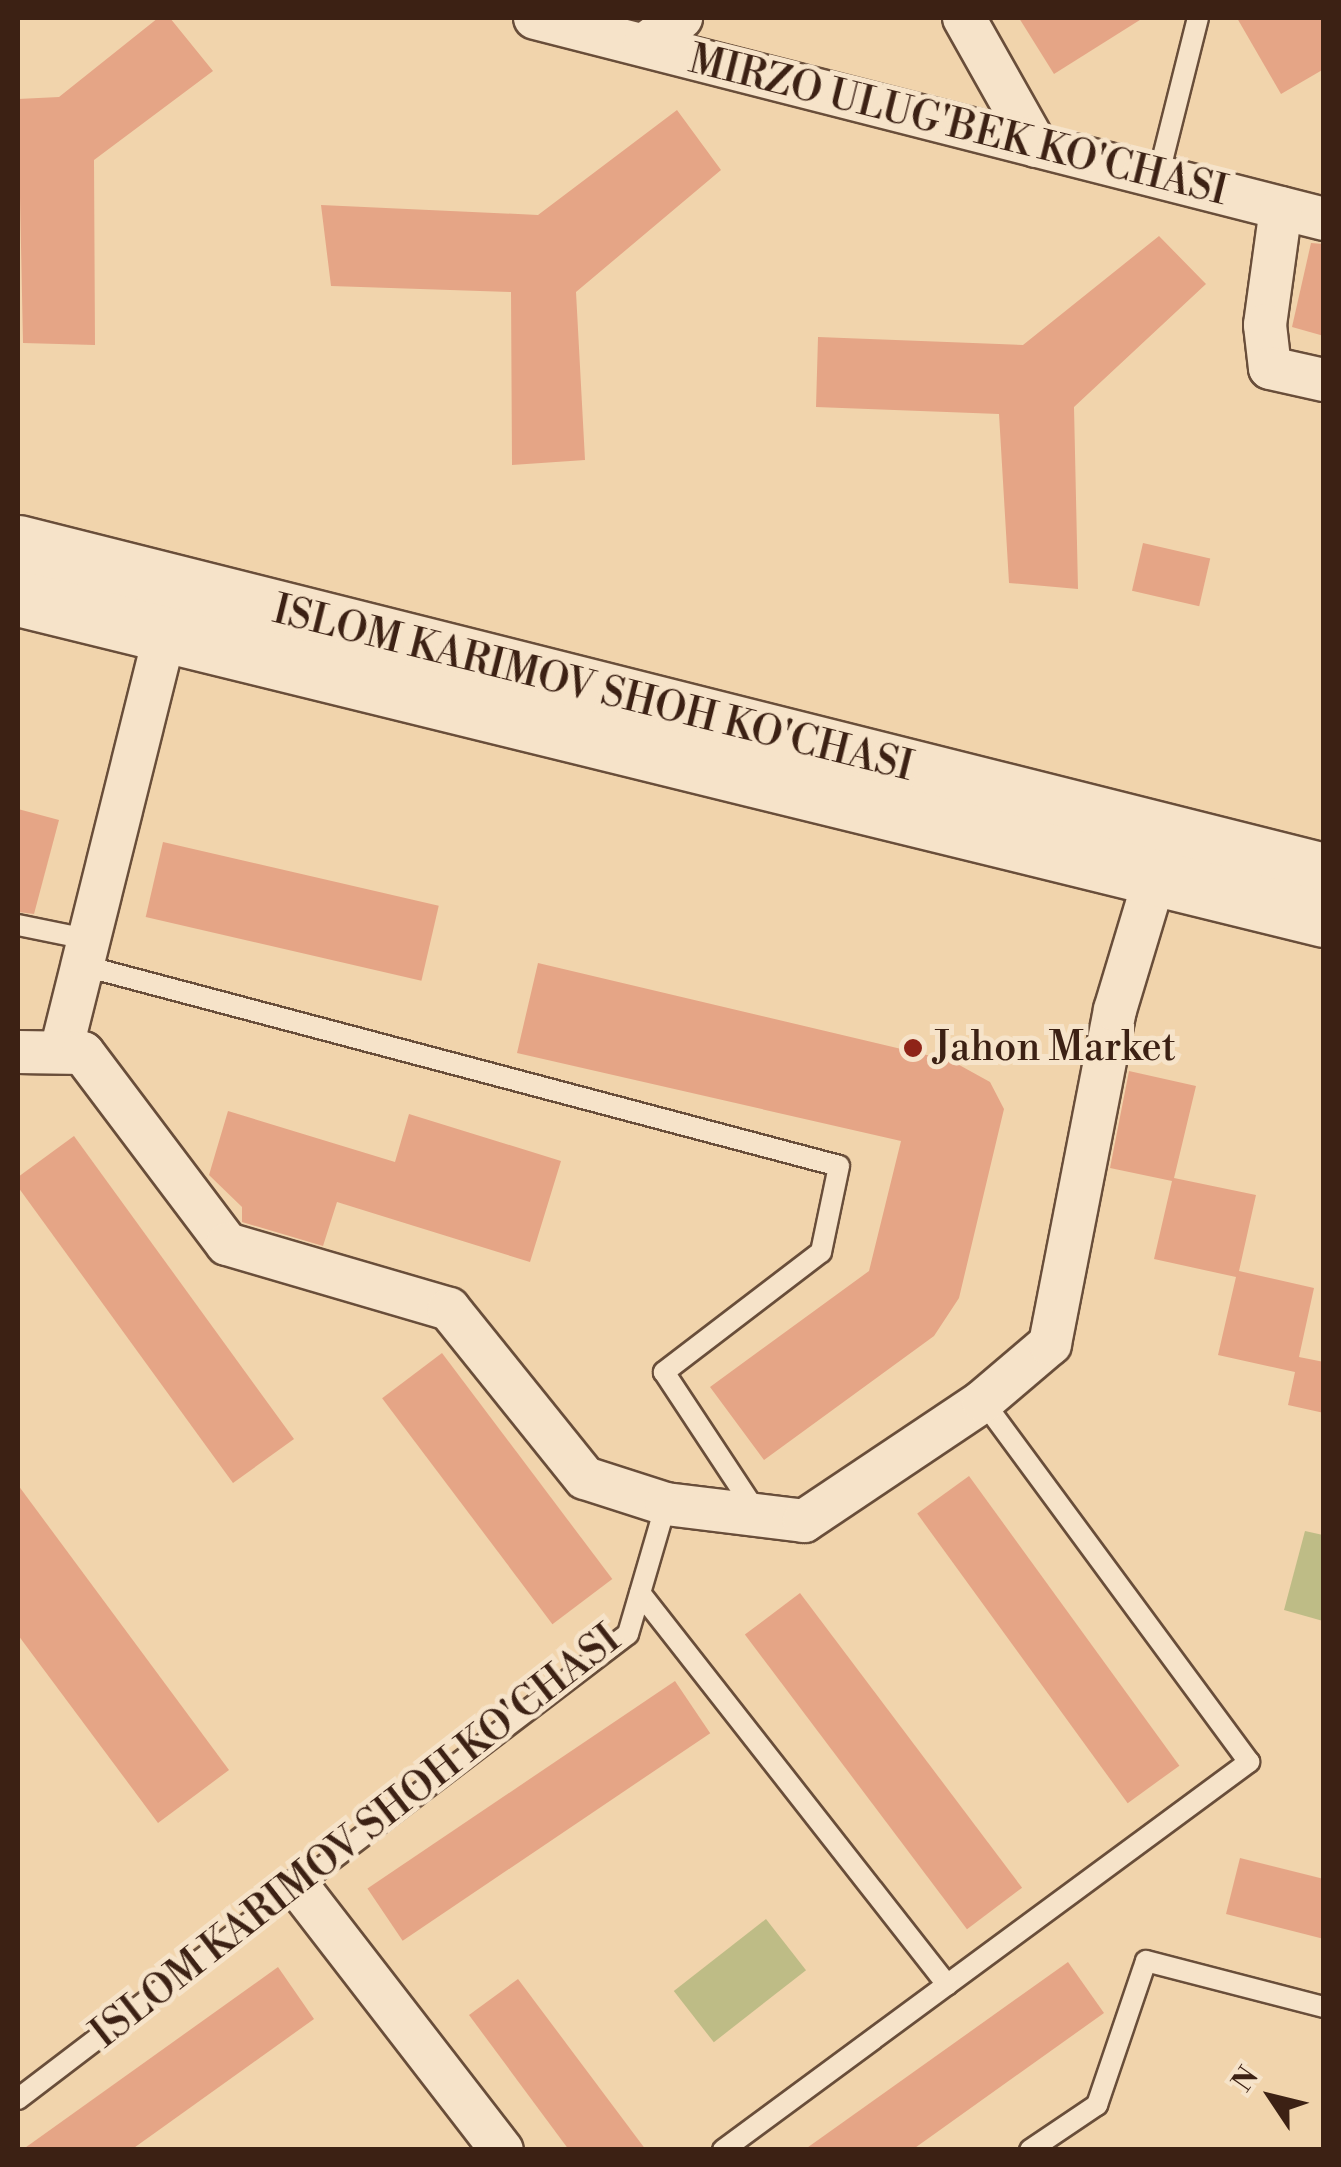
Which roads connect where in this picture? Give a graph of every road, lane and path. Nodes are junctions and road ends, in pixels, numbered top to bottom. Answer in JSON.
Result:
{"nodes":[{"id":1,"x":535,"y":18,"type":"edge"},
{"id":2,"x":681,"y":18,"type":"edge"},
{"id":3,"x":964,"y":18,"type":"edge"},
{"id":4,"x":1198,"y":18,"type":"edge"},
{"id":5,"x":644,"y":45,"type":"junction"},
{"id":6,"x":1036,"y":146,"type":"junction"},
{"id":7,"x":1158,"y":177,"type":"junction"},
{"id":8,"x":1281,"y":208,"type":"junction"},
{"id":9,"x":1324,"y":219,"type":"edge"},
{"id":10,"x":1324,"y":380,"type":"edge"},
{"id":11,"x":18,"y":544,"type":"edge"},
{"id":12,"x":18,"y":598,"type":"edge"},
{"id":13,"x":171,"y":610,"type":"junction"},
{"id":14,"x":1162,"y":855,"type":"junction"},
{"id":15,"x":1324,"y":871,"type":"edge"},
{"id":16,"x":1324,"y":919,"type":"edge"},
{"id":17,"x":18,"y":925,"type":"edge"},
{"id":18,"x":84,"y":952,"type":"junction"},
{"id":19,"x":61,"y":1051,"type":"junction"},
{"id":20,"x":18,"y":1052,"type":"edge"},
{"id":21,"x":983,"y":1401,"type":"junction"},
{"id":22,"x":666,"y":1504,"type":"junction"},
{"id":23,"x":758,"y":1515,"type":"junction"},
{"id":24,"x":640,"y":1593,"type":"junction"},
{"id":25,"x":300,"y":1890,"type":"junction"},
{"id":26,"x":947,"y":1984,"type":"junction"},
{"id":27,"x":1324,"y":2007,"type":"edge"},
{"id":28,"x":18,"y":2098,"type":"edge"},
{"id":29,"x":502,"y":2150,"type":"edge"},
{"id":30,"x":724,"y":2150,"type":"edge"},
{"id":31,"x":1030,"y":2150,"type":"edge"}],
"edges":[{"from":1,"to":5,"type":"street","name":"MIRZO ULUG'BEK KO'CHASI"},
{"from":2,"to":5,"type":"street"},
{"from":3,"to":6,"type":"street"},
{"from":4,"to":7,"type":"lane"},
{"from":5,"to":6,"type":"street","name":"MIRZO ULUG'BEK KO'CHASI"},
{"from":6,"to":7,"type":"street","name":"MIRZO ULUG'BEK KO'CHASI"},
{"from":7,"to":8,"type":"street","name":"MIRZO ULUG'BEK KO'CHASI"},
{"from":8,"to":9,"type":"street","name":"MIRZO ULUG'BEK KO'CHASI"},
{"from":8,"to":10,"type":"street"},
{"from":11,"to":13,"type":"main road","name":"ISLOM KARIMOV SHOH KO'CHASI"},
{"from":12,"to":13,"type":"main road","name":"ISLOM KARIMOV SHOH KO'CHASI"},
{"from":13,"to":14,"type":"main road","name":"ISLOM KARIMOV SHOH KO'CHASI"},
{"from":13,"to":18,"type":"street"},
{"from":14,"to":15,"type":"main road","name":"ISLOM KARIMOV SHOH KO'CHASI"},
{"from":14,"to":16,"type":"main road","name":"ISLOM KARIMOV SHOH KO'CHASI"},
{"from":14,"to":21,"type":"street"},
{"from":17,"to":18,"type":"lane"},
{"from":18,"to":19,"type":"street"},
{"from":18,"to":23,"type":"lane"},
{"from":19,"to":20,"type":"street"},
{"from":19,"to":22,"type":"street"},
{"from":21,"to":23,"type":"street"},
{"from":21,"to":26,"type":"lane"},
{"from":22,"to":23,"type":"street"},
{"from":22,"to":24,"type":"lane","name":"ISLOM KARIMOV SHOH KO'CHASI"},
{"from":24,"to":25,"type":"lane","name":"ISLOM KARIMOV SHOH KO'CHASI"},
{"from":24,"to":26,"type":"lane"},
{"from":25,"to":28,"type":"lane","name":"ISLOM KARIMOV SHOH KO'CHASI"},
{"from":25,"to":29,"type":"street"},
{"from":26,"to":30,"type":"lane"},
{"from":27,"to":31,"type":"lane"}]}
